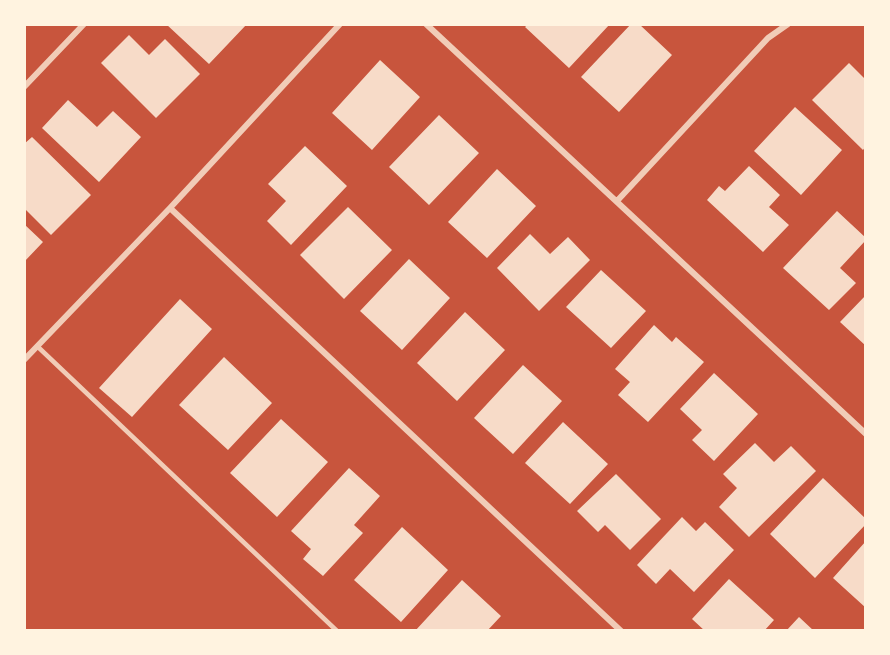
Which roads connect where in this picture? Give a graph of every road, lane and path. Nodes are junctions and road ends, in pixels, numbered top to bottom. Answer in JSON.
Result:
{"nodes":[{"id":1,"x":84,"y":24,"type":"edge"},
{"id":2,"x":340,"y":24,"type":"edge"},
{"id":3,"x":426,"y":24,"type":"edge"},
{"id":4,"x":788,"y":24,"type":"edge"},
{"id":5,"x":24,"y":87,"type":"edge"},
{"id":6,"x":617,"y":201,"type":"junction"},
{"id":7,"x":170,"y":208,"type":"junction"},
{"id":8,"x":38,"y":346,"type":"junction"},
{"id":9,"x":24,"y":360,"type":"edge"},
{"id":10,"x":866,"y":434,"type":"edge"},
{"id":11,"x":337,"y":631,"type":"edge"},
{"id":12,"x":621,"y":631,"type":"edge"}],
"edges":[{"from":1,"to":5,"type":"street"},
{"from":2,"to":7,"type":"street"},
{"from":3,"to":6,"type":"street"},
{"from":4,"to":6,"type":"street"},
{"from":6,"to":10,"type":"street"},
{"from":7,"to":8,"type":"street"},
{"from":7,"to":12,"type":"street"},
{"from":8,"to":9,"type":"street"},
{"from":8,"to":11,"type":"lane"}]}
